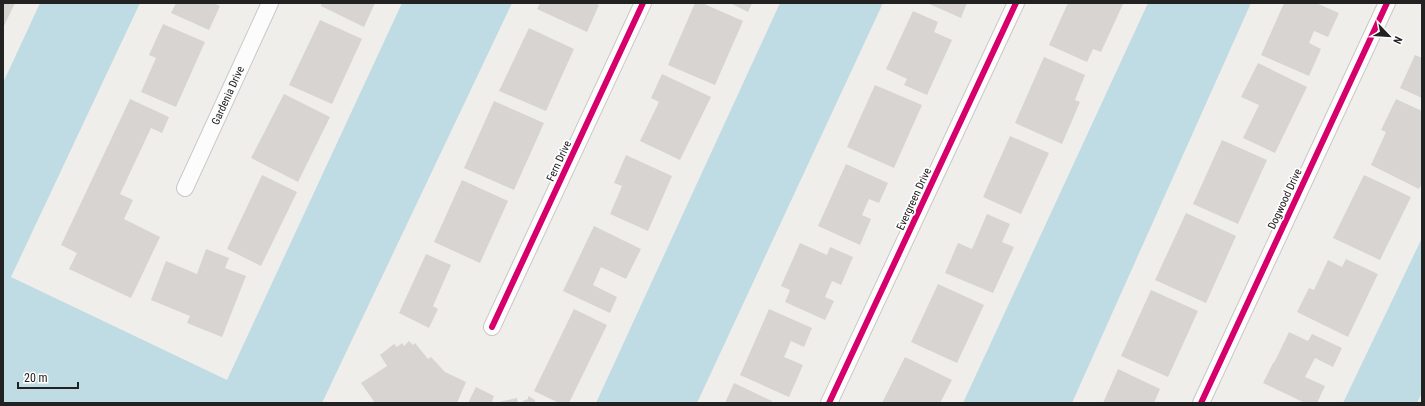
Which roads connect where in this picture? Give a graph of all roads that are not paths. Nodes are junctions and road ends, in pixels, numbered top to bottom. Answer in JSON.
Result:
{"nodes":[{"id":1,"x":270,"y":3,"type":"edge"},
{"id":2,"x":643,"y":3,"type":"edge"},
{"id":3,"x":1016,"y":3,"type":"edge"},
{"id":4,"x":1387,"y":3,"type":"edge"},
{"id":5,"x":184,"y":188,"type":"dead end"},
{"id":6,"x":492,"y":327,"type":"dead end"},
{"id":7,"x":829,"y":403,"type":"edge"},
{"id":8,"x":1201,"y":403,"type":"edge"}],
"edges":[{"from":1,"to":5,"type":"street","name":"Gardenia Drive"},
{"from":2,"to":6,"type":"street","name":"Fern Drive"},
{"from":3,"to":7,"type":"street","name":"Evergreen Drive"},
{"from":4,"to":8,"type":"street","name":"Dogwood Drive"}]}
